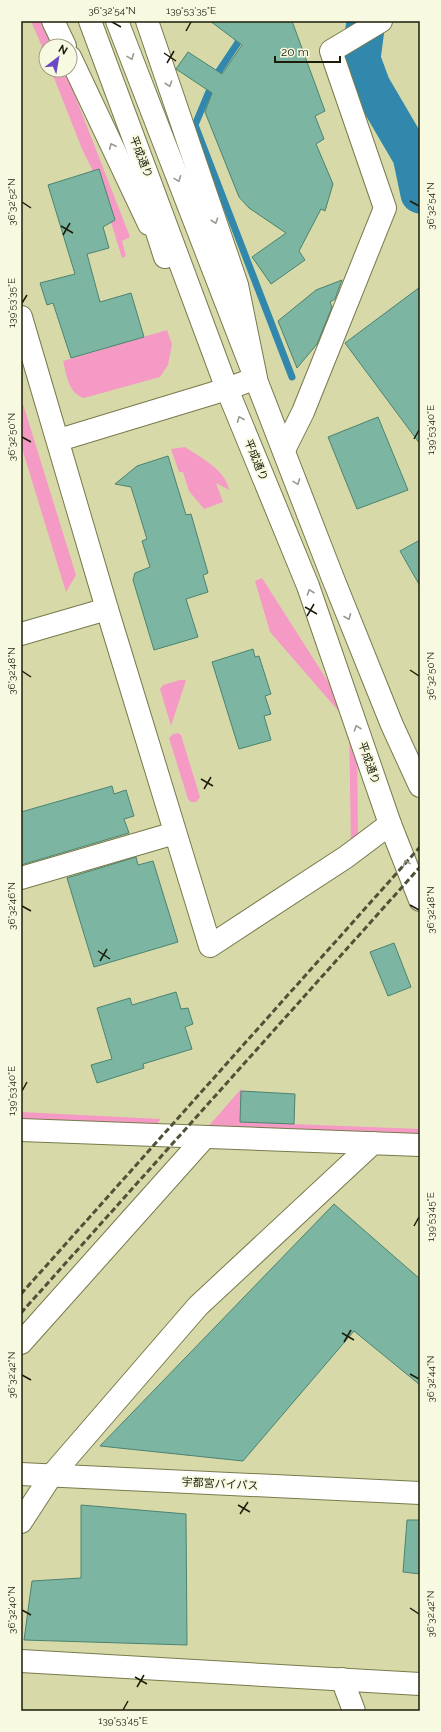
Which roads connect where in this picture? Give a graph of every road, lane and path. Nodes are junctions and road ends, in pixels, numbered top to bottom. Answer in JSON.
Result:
{"nodes":[{"id":1,"x":53,"y":21,"type":"edge"},
{"id":2,"x":89,"y":21,"type":"edge"},
{"id":3,"x":117,"y":21,"type":"edge"},
{"id":4,"x":147,"y":21,"type":"edge"},
{"id":5,"x":381,"y":21,"type":"edge"},
{"id":6,"x":61,"y":38,"type":"edge"},
{"id":7,"x":78,"y":74,"type":"edge"},
{"id":8,"x":21,"y":317,"type":"edge"},
{"id":9,"x":256,"y":378,"type":"junction"},
{"id":10,"x":227,"y":389,"type":"junction"},
{"id":11,"x":59,"y":440,"type":"junction"},
{"id":12,"x":284,"y":450,"type":"junction"},
{"id":13,"x":107,"y":609,"type":"junction"},
{"id":14,"x":21,"y":634,"type":"edge"},
{"id":15,"x":420,"y":786,"type":"edge"},
{"id":16,"x":390,"y":824,"type":"junction"},
{"id":17,"x":175,"y":833,"type":"junction"},
{"id":18,"x":21,"y":878,"type":"edge"},
{"id":19,"x":420,"y":900,"type":"edge"},
{"id":20,"x":21,"y":1130,"type":"edge"},
{"id":21,"x":205,"y":1137,"type":"junction"},
{"id":22,"x":373,"y":1143,"type":"junction"},
{"id":23,"x":420,"y":1144,"type":"edge"},
{"id":24,"x":21,"y":1343,"type":"edge"},
{"id":25,"x":21,"y":1474,"type":"edge"},
{"id":26,"x":51,"y":1476,"type":"junction"},
{"id":27,"x":420,"y":1493,"type":"edge"},
{"id":28,"x":21,"y":1522,"type":"edge"},
{"id":29,"x":21,"y":1661,"type":"edge"},
{"id":30,"x":342,"y":1679,"type":"junction"},
{"id":31,"x":420,"y":1684,"type":"edge"},
{"id":32,"x":354,"y":1711,"type":"edge"}],
"edges":[{"from":1,"to":6,"type":"main road"},
{"from":2,"to":7,"type":"main road","one_way":true},
{"from":2,"to":10,"type":"main road","name":"平成通り"},
{"from":3,"to":9,"type":"main road","one_way":true},
{"from":4,"to":9,"type":"main road","one_way":true},
{"from":5,"to":12,"type":"main road"},
{"from":8,"to":11,"type":"main road"},
{"from":9,"to":10,"type":"main road"},
{"from":9,"to":12,"type":"main road"},
{"from":10,"to":11,"type":"main road"},
{"from":16,"to":10,"type":"main road","name":"平成通り","one_way":true},
{"from":11,"to":13,"type":"main road"},
{"from":12,"to":15,"type":"main road","one_way":true},
{"from":13,"to":14,"type":"main road"},
{"from":13,"to":17,"type":"main road"},
{"from":16,"to":17,"type":"main road"},
{"from":19,"to":16,"type":"main road","name":"平成通り","one_way":true},
{"from":17,"to":18,"type":"main road"},
{"from":20,"to":21,"type":"main road"},
{"from":21,"to":22,"type":"main road"},
{"from":21,"to":24,"type":"main road"},
{"from":22,"to":23,"type":"main road"},
{"from":22,"to":26,"type":"main road"},
{"from":25,"to":26,"type":"main road","name":"宇都宮バイパス"},
{"from":26,"to":27,"type":"main road","name":"宇都宮バイパス"},
{"from":26,"to":28,"type":"main road"},
{"from":29,"to":30,"type":"main road"},
{"from":30,"to":31,"type":"main road"},
{"from":30,"to":32,"type":"main road"}]}
